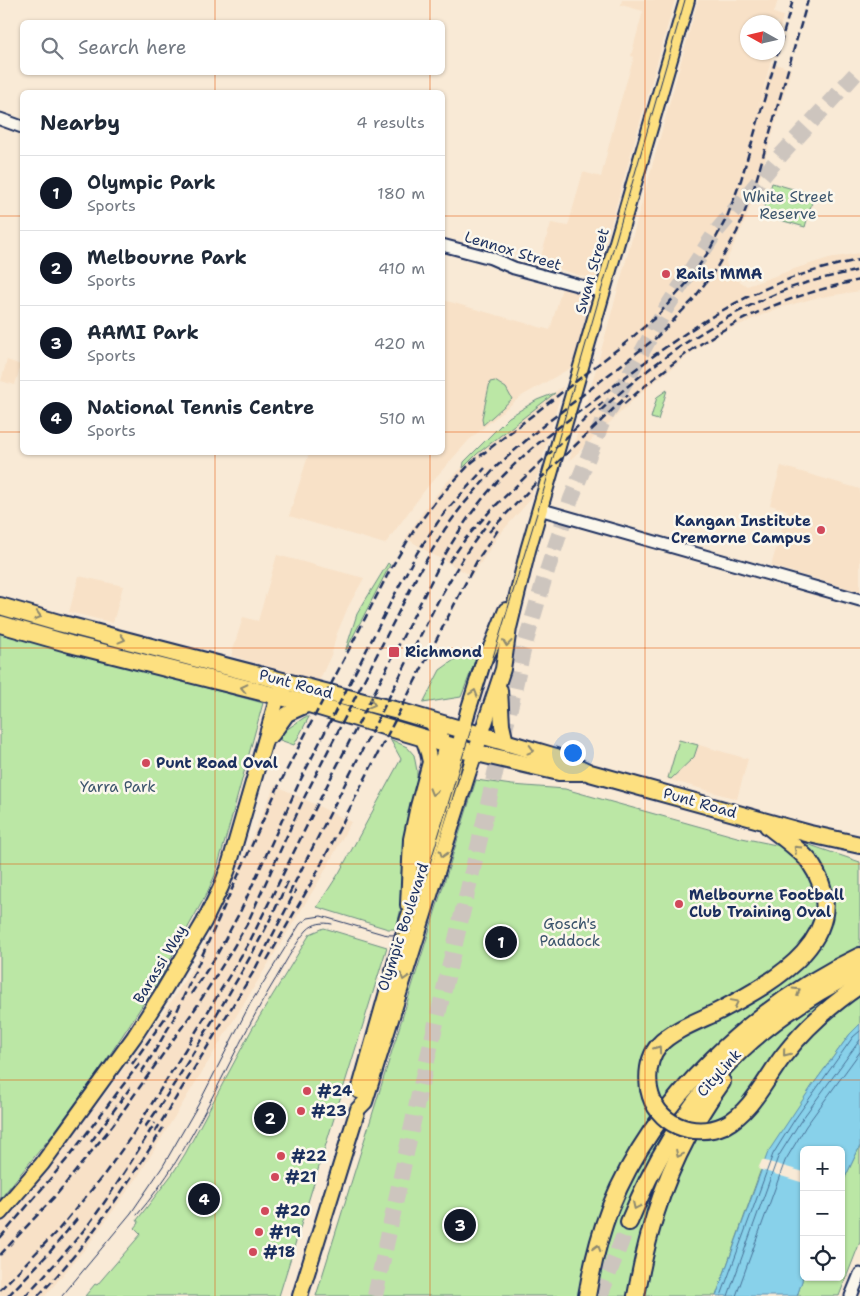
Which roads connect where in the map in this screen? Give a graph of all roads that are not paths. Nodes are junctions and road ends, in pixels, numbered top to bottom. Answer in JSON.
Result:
{"nodes":[{"id":1,"x":687,"y":0,"type":"edge"},
{"id":2,"x":0,"y":119,"type":"edge"},
{"id":3,"x":20,"y":125,"type":"edge"},
{"id":4,"x":445,"y":247,"type":"edge"},
{"id":5,"x":603,"y":292,"type":"junction"},
{"id":6,"x":539,"y":509,"type":"junction"},
{"id":7,"x":528,"y":550,"type":"junction"},
{"id":8,"x":860,"y":600,"type":"edge"},
{"id":9,"x":0,"y":606,"type":"edge"},
{"id":10,"x":0,"y":624,"type":"edge"},
{"id":11,"x":502,"y":675,"type":"junction"},
{"id":12,"x":296,"y":684,"type":"junction"},
{"id":13,"x":278,"y":696,"type":"junction"},
{"id":14,"x":309,"y":704,"type":"junction"},
{"id":15,"x":431,"y":721,"type":"junction"},
{"id":16,"x":463,"y":730,"type":"junction"},
{"id":17,"x":481,"y":735,"type":"junction"},
{"id":18,"x":423,"y":738,"type":"junction"},
{"id":19,"x":506,"y":743,"type":"junction"},
{"id":20,"x":264,"y":746,"type":"junction"},
{"id":21,"x":452,"y":746,"type":"junction"},
{"id":22,"x":475,"y":752,"type":"junction"},
{"id":23,"x":590,"y":773,"type":"junction"},
{"id":24,"x":760,"y":820,"type":"junction"},
{"id":25,"x":810,"y":834,"type":"junction"},
{"id":26,"x":860,"y":845,"type":"edge"},
{"id":27,"x":860,"y":856,"type":"edge"},
{"id":28,"x":409,"y":872,"type":"junction"},
{"id":29,"x":434,"y":882,"type":"junction"},
{"id":30,"x":420,"y":884,"type":"junction"},
{"id":31,"x":408,"y":918,"type":"junction"},
{"id":32,"x":418,"y":930,"type":"junction"},
{"id":33,"x":860,"y":956,"type":"edge"},
{"id":34,"x":860,"y":970,"type":"edge"},
{"id":35,"x":860,"y":985,"type":"edge"},
{"id":36,"x":794,"y":1007,"type":"junction"},
{"id":37,"x":358,"y":1109,"type":"junction"},
{"id":38,"x":0,"y":1213,"type":"edge"},
{"id":39,"x":629,"y":1222,"type":"tunnel mouth"},
{"id":40,"x":860,"y":1266,"type":"edge"},
{"id":41,"x":859,"y":1277,"type":"edge"},
{"id":42,"x":300,"y":1296,"type":"edge"},
{"id":43,"x":587,"y":1296,"type":"edge"},
{"id":44,"x":636,"y":1296,"type":"edge"},
{"id":45,"x":851,"y":1296,"type":"edge"}],
"edges":[{"from":1,"to":5,"type":"main road","name":"Swan Street"},
{"from":2,"to":3,"type":"street"},
{"from":4,"to":5,"type":"street","name":"Lennox Street"},
{"from":5,"to":6,"type":"main road","name":"Swan Street"},
{"from":6,"to":7,"type":"main road","name":"Swan Street"},
{"from":6,"to":8,"type":"street"},
{"from":7,"to":11,"type":"main road","name":"Swan Street","one_way":true},
{"from":16,"to":7,"type":"main road","name":"Swan Street","one_way":true},
{"from":9,"to":12,"type":"highway","name":"Punt Road","one_way":true},
{"from":13,"to":10,"type":"highway","name":"Punt Road","one_way":true},
{"from":11,"to":17,"type":"main road","name":"Swan Street"},
{"from":11,"to":19,"type":"main road"},
{"from":12,"to":13,"type":"main road"},
{"from":12,"to":15,"type":"highway","name":"Punt Road","one_way":true},
{"from":13,"to":14,"type":"highway","name":"Punt Road"},
{"from":13,"to":20,"type":"main road","name":"Barassi Way"},
{"from":14,"to":18,"type":"highway","name":"Punt Road"},
{"from":14,"to":20,"type":"main road"},
{"from":15,"to":16,"type":"highway","name":"Punt Road"},
{"from":15,"to":21,"type":"main road"},
{"from":16,"to":17,"type":"highway","name":"Punt Road"},
{"from":16,"to":21,"type":"main road","name":"Swan Street"},
{"from":17,"to":19,"type":"highway","name":"Punt Road"},
{"from":17,"to":22,"type":"main road","name":"Swan Street"},
{"from":18,"to":21,"type":"highway","name":"Punt Road"},
{"from":28,"to":18,"type":"main road","one_way":true},
{"from":19,"to":23,"type":"highway","name":"Punt Road","one_way":true},
{"from":20,"to":38,"type":"main road","name":"Barassi Way"},
{"from":21,"to":22,"type":"highway","name":"Punt Road"},
{"from":21,"to":30,"type":"main road","name":"Olympic Boulevard"},
{"from":22,"to":23,"type":"highway","name":"Punt Road"},
{"from":22,"to":29,"type":"main road","name":"Olympic Boulevard","one_way":true},
{"from":23,"to":24,"type":"highway","name":"Punt Road"},
{"from":24,"to":25,"type":"highway","name":"Punt Road"},
{"from":35,"to":24,"type":"highway","one_way":true,"bridge":true},
{"from":25,"to":26,"type":"highway","name":"Punt Road"},
{"from":25,"to":27,"type":"highway","name":"Punt Road"},
{"from":28,"to":30,"type":"main road"},
{"from":28,"to":31,"type":"main road"},
{"from":29,"to":30,"type":"main road"},
{"from":29,"to":32,"type":"main road","name":"Olympic Boulevard"},
{"from":30,"to":31,"type":"main road","name":"Olympic Boulevard"},
{"from":30,"to":32,"type":"main road"},
{"from":31,"to":37,"type":"main road","name":"Olympic Boulevard"},
{"from":32,"to":37,"type":"main road","name":"Olympic Boulevard","one_way":true},
{"from":43,"to":33,"type":"highway","one_way":true},
{"from":34,"to":36,"type":"highway","name":"CityLink"},
{"from":36,"to":39,"type":"highway","name":"CityLink","one_way":true},
{"from":36,"to":44,"type":"highway","one_way":true},
{"from":37,"to":42,"type":"main road","name":"Olympic Boulevard"},
{"from":40,"to":41,"type":"street"},
{"from":41,"to":45,"type":"street"}]}
